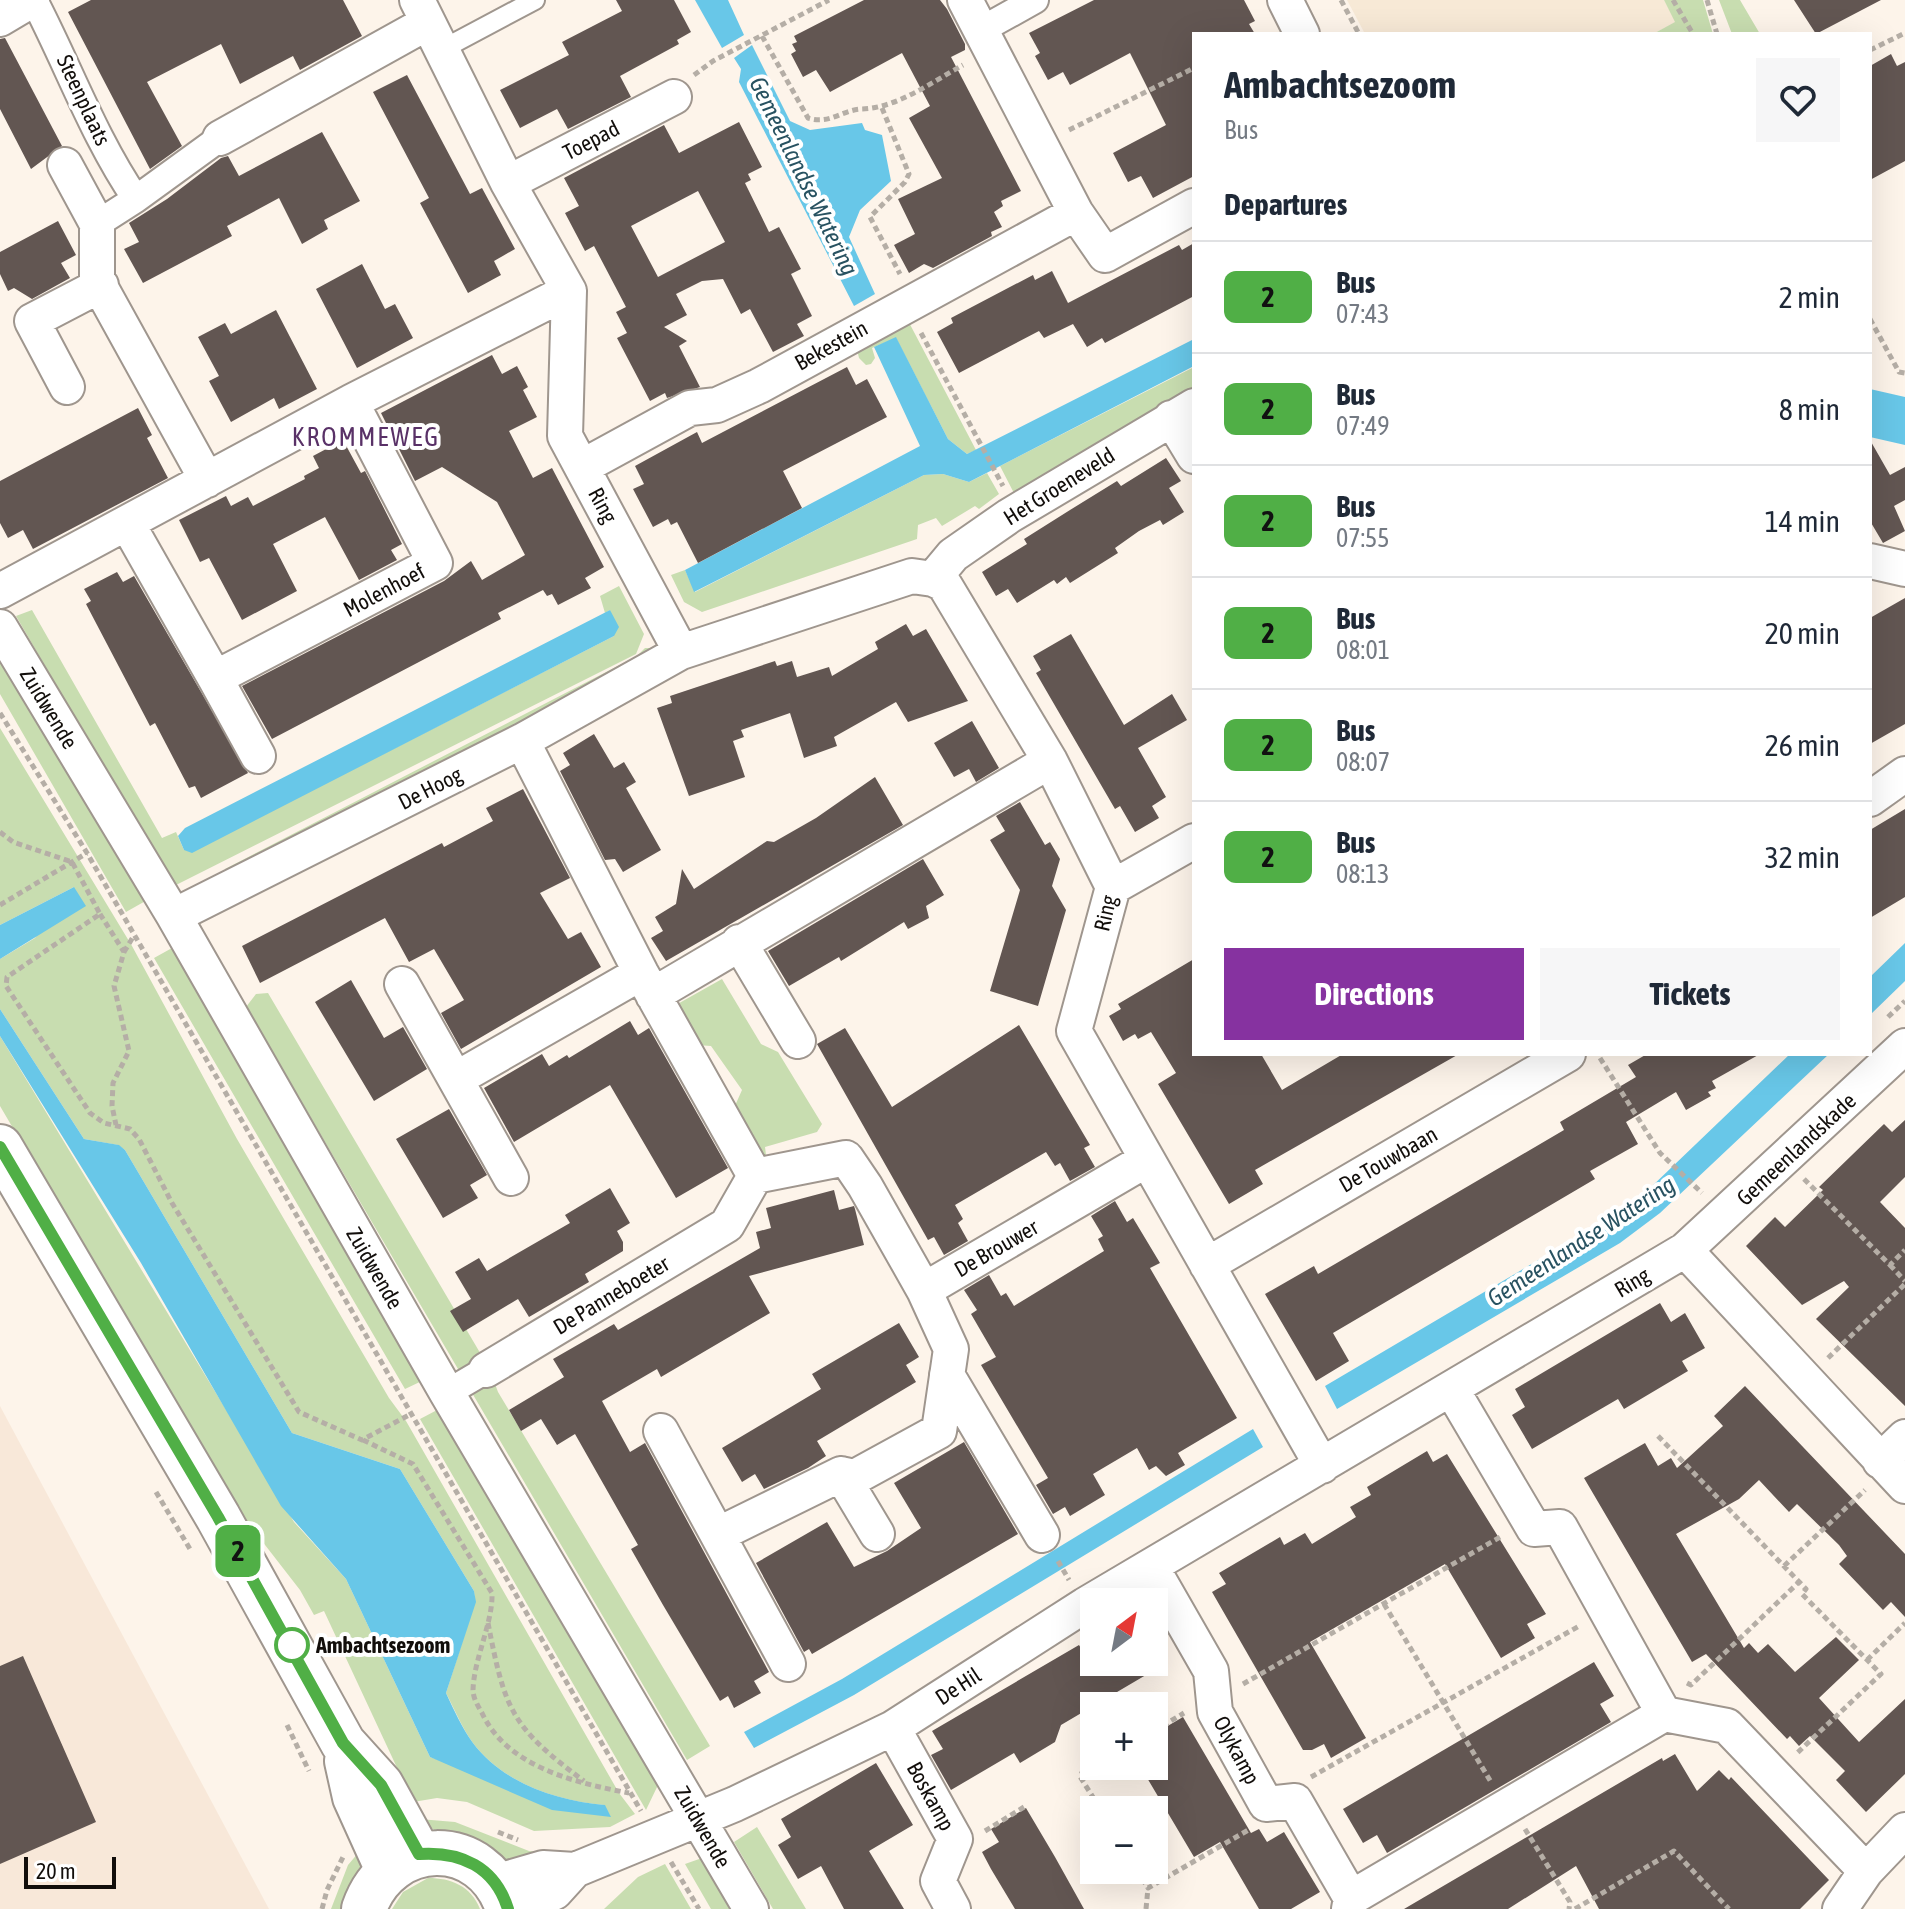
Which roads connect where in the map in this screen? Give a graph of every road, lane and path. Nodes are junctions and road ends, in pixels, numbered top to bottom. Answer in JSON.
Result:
{"nodes":[{"id":1,"x":33,"y":0,"type":"edge"},
{"id":2,"x":535,"y":0,"type":"edge"},
{"id":3,"x":829,"y":0,"type":"edge"},
{"id":4,"x":965,"y":0,"type":"edge"},
{"id":5,"x":1035,"y":0,"type":"edge"},
{"id":6,"x":1285,"y":0,"type":"edge"},
{"id":7,"x":1341,"y":0,"type":"edge"},
{"id":8,"x":1673,"y":0,"type":"edge"},
{"id":9,"x":1707,"y":0,"type":"edge"},
{"id":10,"x":0,"y":19,"type":"edge"},
{"id":11,"x":429,"y":24,"type":"edge"},
{"id":12,"x":1301,"y":32,"type":"edge"},
{"id":13,"x":1358,"y":32,"type":"edge"},
{"id":14,"x":1692,"y":32,"type":"edge"},
{"id":15,"x":1716,"y":32,"type":"edge"},
{"id":16,"x":1905,"y":33,"type":"edge"},
{"id":17,"x":760,"y":37,"type":"junction"},
{"id":18,"x":985,"y":41,"type":"junction"},
{"id":19,"x":1872,"y":49,"type":"edge"},
{"id":20,"x":713,"y":61,"type":"dead end"},
{"id":21,"x":1192,"y":69,"type":"edge"},
{"id":22,"x":674,"y":97,"type":"dead end"},
{"id":23,"x":882,"y":108,"type":"junction"},
{"id":24,"x":220,"y":138,"type":"joint"},
{"id":25,"x":1039,"y":145,"type":"junction"},
{"id":26,"x":65,"y":165,"type":"dead end"},
{"id":27,"x":508,"y":183,"type":"junction"},
{"id":28,"x":136,"y":199,"type":"junction"},
{"id":29,"x":1192,"y":207,"type":"edge"},
{"id":30,"x":1076,"y":213,"type":"junction"},
{"id":31,"x":97,"y":224,"type":"junction"},
{"id":32,"x":101,"y":285,"type":"junction"},
{"id":33,"x":569,"y":291,"type":"junction"},
{"id":34,"x":905,"y":304,"type":"junction"},
{"id":35,"x":1872,"y":323,"type":"edge"},
{"id":36,"x":1905,"y":373,"type":"edge"},
{"id":37,"x":67,"y":387,"type":"dead end"},
{"id":38,"x":351,"y":402,"type":"junction"},
{"id":39,"x":1182,"y":412,"type":"edge"},
{"id":40,"x":1192,"y":449,"type":"edge"},
{"id":41,"x":582,"y":467,"type":"junction"},
{"id":42,"x":207,"y":480,"type":"junction"},
{"id":43,"x":1002,"y":483,"type":"dead end"},
{"id":44,"x":127,"y":523,"type":"junction"},
{"id":45,"x":1872,"y":561,"type":"edge"},
{"id":46,"x":1905,"y":569,"type":"edge"},
{"id":47,"x":933,"y":579,"type":"junction"},
{"id":48,"x":0,"y":591,"type":"edge"},
{"id":49,"x":0,"y":627,"type":"edge"},
{"id":50,"x":681,"y":652,"type":"junction"},
{"id":51,"x":215,"y":678,"type":"junction"},
{"id":52,"x":0,"y":713,"type":"edge"},
{"id":53,"x":522,"y":741,"type":"junction"},
{"id":54,"x":258,"y":756,"type":"dead end"},
{"id":55,"x":1050,"y":761,"type":"junction"},
{"id":56,"x":1905,"y":774,"type":"edge"},
{"id":57,"x":1872,"y":798,"type":"edge"},
{"id":58,"x":0,"y":832,"type":"edge"},
{"id":59,"x":1192,"y":842,"type":"edge"},
{"id":60,"x":87,"y":853,"type":"junction"},
{"id":61,"x":72,"y":862,"type":"junction"},
{"id":62,"x":1113,"y":887,"type":"junction"},
{"id":63,"x":0,"y":905,"type":"edge"},
{"id":64,"x":100,"y":914,"type":"junction"},
{"id":65,"x":174,"y":916,"type":"junction"},
{"id":66,"x":133,"y":937,"type":"junction"},
{"id":67,"x":739,"y":942,"type":"junction"},
{"id":68,"x":124,"y":952,"type":"junction"},
{"id":69,"x":402,"y":984,"type":"dead end"},
{"id":70,"x":647,"y":984,"type":"junction"},
{"id":71,"x":798,"y":1041,"type":"dead end"},
{"id":72,"x":1905,"y":1046,"type":"edge"},
{"id":73,"x":1565,"y":1056,"type":"edge"},
{"id":74,"x":1599,"y":1056,"type":"edge"},
{"id":75,"x":456,"y":1079,"type":"junction"},
{"id":76,"x":116,"y":1125,"type":"junction"},
{"id":77,"x":0,"y":1147,"type":"edge"},
{"id":78,"x":1785,"y":1159,"type":"junction"},
{"id":79,"x":1146,"y":1160,"type":"junction"},
{"id":80,"x":755,"y":1176,"type":"junction"},
{"id":81,"x":511,"y":1178,"type":"dead end"},
{"id":82,"x":1714,"y":1183,"type":"dead end"},
{"id":83,"x":1701,"y":1191,"type":"dead end"},
{"id":84,"x":1694,"y":1201,"type":"dead end"},
{"id":85,"x":1685,"y":1250,"type":"junction"},
{"id":86,"x":1905,"y":1250,"type":"edge"},
{"id":87,"x":1207,"y":1265,"type":"junction"},
{"id":88,"x":1890,"y":1265,"type":"junction"},
{"id":89,"x":1905,"y":1282,"type":"edge"},
{"id":90,"x":924,"y":1290,"type":"junction"},
{"id":91,"x":486,"y":1370,"type":"joint"},
{"id":92,"x":947,"y":1375,"type":"junction"},
{"id":93,"x":1805,"y":1380,"type":"junction"},
{"id":94,"x":1452,"y":1390,"type":"junction"},
{"id":95,"x":447,"y":1393,"type":"junction"},
{"id":96,"x":409,"y":1415,"type":"junction"},
{"id":97,"x":661,"y":1431,"type":"dead end"},
{"id":98,"x":1658,"y":1436,"type":"dead end"},
{"id":99,"x":1905,"y":1437,"type":"edge"},
{"id":100,"x":362,"y":1440,"type":"junction"},
{"id":101,"x":1322,"y":1466,"type":"junction"},
{"id":102,"x":1891,"y":1472,"type":"edge"},
{"id":103,"x":841,"y":1474,"type":"junction"},
{"id":104,"x":151,"y":1483,"type":"dead end"},
{"id":105,"x":1529,"y":1520,"type":"junction"},
{"id":106,"x":719,"y":1534,"type":"junction"},
{"id":107,"x":877,"y":1534,"type":"dead end"},
{"id":108,"x":1042,"y":1535,"type":"dead end"},
{"id":109,"x":191,"y":1552,"type":"dead end"},
{"id":110,"x":1784,"y":1566,"type":"junction"},
{"id":111,"x":1152,"y":1568,"type":"junction"},
{"id":112,"x":1799,"y":1582,"type":"junction"},
{"id":113,"x":1384,"y":1604,"type":"junction"},
{"id":114,"x":1606,"y":1610,"type":"junction"},
{"id":115,"x":486,"y":1620,"type":"junction"},
{"id":116,"x":1905,"y":1623,"type":"edge"},
{"id":117,"x":1867,"y":1660,"type":"junction"},
{"id":118,"x":788,"y":1664,"type":"dead end"},
{"id":119,"x":1214,"y":1697,"type":"junction"},
{"id":120,"x":1443,"y":1702,"type":"junction"},
{"id":121,"x":1659,"y":1704,"type":"junction"},
{"id":122,"x":281,"y":1714,"type":"dead end"},
{"id":123,"x":1168,"y":1723,"type":"edge"},
{"id":124,"x":893,"y":1728,"type":"junction"},
{"id":125,"x":1774,"y":1775,"type":"junction"},
{"id":126,"x":311,"y":1777,"type":"dead end"},
{"id":127,"x":588,"y":1784,"type":"junction"},
{"id":128,"x":630,"y":1793,"type":"junction"},
{"id":129,"x":1280,"y":1802,"type":"junction"},
{"id":130,"x":1508,"y":1806,"type":"junction"},
{"id":131,"x":1024,"y":1807,"type":"dead end"},
{"id":132,"x":699,"y":1820,"type":"junction"},
{"id":133,"x":1905,"y":1830,"type":"edge"},
{"id":134,"x":657,"y":1837,"type":"junction"},
{"id":135,"x":955,"y":1839,"type":"junction"},
{"id":136,"x":338,"y":1843,"type":"dead end"},
{"id":137,"x":404,"y":1862,"type":"junction"},
{"id":138,"x":1866,"y":1871,"type":"junction"},
{"id":139,"x":1146,"y":1884,"type":"edge"},
{"id":140,"x":1148,"y":1888,"type":"junction"},
{"id":141,"x":508,"y":1900,"type":"edge"},
{"id":142,"x":1350,"y":1904,"type":"edge"},
{"id":143,"x":322,"y":1909,"type":"edge"},
{"id":144,"x":364,"y":1909,"type":"edge"},
{"id":145,"x":699,"y":1909,"type":"edge"},
{"id":146,"x":751,"y":1909,"type":"edge"},
{"id":147,"x":953,"y":1909,"type":"edge"},
{"id":148,"x":1146,"y":1909,"type":"edge"},
{"id":149,"x":1572,"y":1909,"type":"edge"},
{"id":150,"x":1729,"y":1909,"type":"edge"},
{"id":151,"x":1840,"y":1909,"type":"edge"}],
"edges":[{"from":1,"to":10,"type":"street","name":"Steenplaats"},
{"from":1,"to":28,"type":"street","name":"Steenplaats"},
{"from":2,"to":11,"type":"lane"},
{"from":3,"to":17,"type":"path"},
{"from":4,"to":18,"type":"street"},
{"from":5,"to":18,"type":"street"},
{"from":6,"to":12,"type":"street"},
{"from":7,"to":13,"type":"path"},
{"from":8,"to":14,"type":"path"},
{"from":9,"to":15,"type":"path"},
{"from":11,"to":24,"type":"street"},
{"from":11,"to":27,"type":"street"},
{"from":16,"to":19,"type":"path"},
{"from":17,"to":20,"type":"path"},
{"from":17,"to":23,"type":"path"},
{"from":18,"to":23,"type":"path"},
{"from":18,"to":25,"type":"street"},
{"from":21,"to":25,"type":"path"},
{"from":22,"to":27,"type":"street","name":"Toepad"},
{"from":23,"to":34,"type":"path"},
{"from":24,"to":28,"type":"street"},
{"from":25,"to":30,"type":"street"},
{"from":26,"to":31,"type":"street"},
{"from":27,"to":33,"type":"street"},
{"from":28,"to":31,"type":"street"},
{"from":29,"to":30,"type":"street"},
{"from":30,"to":34,"type":"street","name":"Bekestein"},
{"from":31,"to":32,"type":"street"},
{"from":32,"to":37,"type":"street"},
{"from":32,"to":42,"type":"street"},
{"from":33,"to":38,"type":"street"},
{"from":33,"to":41,"type":"street","name":"Ring"},
{"from":34,"to":41,"type":"street","name":"Bekestein"},
{"from":34,"to":43,"type":"path"},
{"from":35,"to":36,"type":"path"},
{"from":38,"to":42,"type":"street"},
{"from":38,"to":51,"type":"street","name":"Molenhoef"},
{"from":39,"to":40,"type":"street"},
{"from":39,"to":47,"type":"street","name":"Het Groeneveld"},
{"from":41,"to":50,"type":"street","name":"Ring"},
{"from":42,"to":44,"type":"street"},
{"from":44,"to":48,"type":"street"},
{"from":44,"to":51,"type":"street"},
{"from":45,"to":46,"type":"street"},
{"from":47,"to":50,"type":"street"},
{"from":47,"to":55,"type":"street","name":"Ring"},
{"from":49,"to":65,"type":"street","name":"Zuidwende"},
{"from":50,"to":53,"type":"street","name":"De Hoog"},
{"from":51,"to":54,"type":"street"},
{"from":52,"to":60,"type":"path","name":"Zuidwende"},
{"from":53,"to":65,"type":"street","name":"De Hoog"},
{"from":53,"to":70,"type":"street"},
{"from":55,"to":62,"type":"street","name":"Ring"},
{"from":55,"to":67,"type":"street"},
{"from":56,"to":57,"type":"street"},
{"from":58,"to":61,"type":"path"},
{"from":59,"to":62,"type":"street"},
{"from":60,"to":61,"type":"path"},
{"from":60,"to":66,"type":"path","name":"Zuidwende"},
{"from":61,"to":63,"type":"path"},
{"from":61,"to":64,"type":"path"},
{"from":62,"to":79,"type":"street","name":"Ring"},
{"from":64,"to":68,"type":"path"},
{"from":64,"to":76,"type":"path"},
{"from":65,"to":95,"type":"street","name":"Zuidwende"},
{"from":66,"to":68,"type":"path"},
{"from":66,"to":96,"type":"path","name":"Zuidwende"},
{"from":67,"to":70,"type":"street"},
{"from":67,"to":71,"type":"street"},
{"from":68,"to":76,"type":"path"},
{"from":69,"to":75,"type":"street"},
{"from":70,"to":75,"type":"street"},
{"from":70,"to":80,"type":"street"},
{"from":72,"to":78,"type":"street","name":"Gemeenlandskade"},
{"from":73,"to":87,"type":"street","name":"De Touwbaan"},
{"from":74,"to":83,"type":"path"},
{"from":75,"to":81,"type":"street"},
{"from":76,"to":100,"type":"path"},
{"from":77,"to":137,"type":"street"},
{"from":78,"to":85,"type":"street","name":"Gemeenlandskade"},
{"from":78,"to":88,"type":"path"},
{"from":79,"to":87,"type":"street","name":"Ring"},
{"from":79,"to":90,"type":"street","name":"De Brouwer"},
{"from":80,"to":90,"type":"street"},
{"from":80,"to":91,"type":"street","name":"De Panneboeter"},
{"from":82,"to":84,"type":"path"},
{"from":85,"to":93,"type":"street"},
{"from":85,"to":94,"type":"street","name":"Ring"},
{"from":86,"to":88,"type":"path"},
{"from":87,"to":101,"type":"street","name":"Ring"},
{"from":88,"to":89,"type":"path"},
{"from":89,"to":93,"type":"path"},
{"from":90,"to":92,"type":"street"},
{"from":91,"to":95,"type":"street","name":"De Panneboeter"},
{"from":92,"to":103,"type":"street"},
{"from":92,"to":108,"type":"street"},
{"from":93,"to":102,"type":"street"},
{"from":94,"to":101,"type":"street","name":"Ring"},
{"from":94,"to":105,"type":"street"},
{"from":95,"to":132,"type":"street","name":"Zuidwende"},
{"from":96,"to":100,"type":"path"},
{"from":96,"to":128,"type":"path","name":"Zuidwende"},
{"from":97,"to":106,"type":"street"},
{"from":98,"to":110,"type":"path"},
{"from":99,"to":102,"type":"street"},
{"from":100,"to":115,"type":"path"},
{"from":101,"to":111,"type":"street","name":"De Hil"},
{"from":102,"to":110,"type":"path"},
{"from":103,"to":106,"type":"street"},
{"from":103,"to":107,"type":"street"},
{"from":104,"to":109,"type":"path"},
{"from":105,"to":113,"type":"path"},
{"from":105,"to":114,"type":"street"},
{"from":106,"to":118,"type":"street"},
{"from":110,"to":112,"type":"path"},
{"from":111,"to":119,"type":"street","name":"Olykamp"},
{"from":111,"to":124,"type":"street","name":"De Hil"},
{"from":112,"to":117,"type":"path"},
{"from":112,"to":121,"type":"path"},
{"from":113,"to":119,"type":"path"},
{"from":113,"to":120,"type":"path"},
{"from":114,"to":120,"type":"path"},
{"from":114,"to":121,"type":"street"},
{"from":115,"to":127,"type":"path"},
{"from":115,"to":127,"type":"path"},
{"from":116,"to":117,"type":"path"},
{"from":117,"to":125,"type":"path"},
{"from":119,"to":123,"type":"path"},
{"from":119,"to":129,"type":"street","name":"Olykamp"},
{"from":120,"to":129,"type":"path"},
{"from":120,"to":130,"type":"path"},
{"from":121,"to":125,"type":"street"},
{"from":121,"to":130,"type":"street","name":"Olykamp"},
{"from":122,"to":126,"type":"path"},
{"from":124,"to":132,"type":"street","name":"De Hil"},
{"from":124,"to":135,"type":"street","name":"Boskamp"},
{"from":125,"to":138,"type":"street"},
{"from":127,"to":128,"type":"path"},
{"from":128,"to":134,"type":"path","name":"Zuidwende"},
{"from":129,"to":140,"type":"path"},
{"from":129,"to":142,"type":"street","name":"Olykamp"},
{"from":130,"to":142,"type":"street","name":"Olykamp"},
{"from":130,"to":149,"type":"path"},
{"from":131,"to":135,"type":"path"},
{"from":132,"to":134,"type":"street","name":"De Hil"},
{"from":132,"to":146,"type":"street","name":"Zuidwende"},
{"from":133,"to":138,"type":"street"},
{"from":134,"to":141,"type":"street","name":"De Hil"},
{"from":134,"to":145,"type":"path","name":"Zuidwende"},
{"from":135,"to":147,"type":"street","name":"Boskamp"},
{"from":136,"to":143,"type":"path"},
{"from":137,"to":141,"type":"street"},
{"from":137,"to":144,"type":"street"},
{"from":138,"to":151,"type":"street"},
{"from":139,"to":140,"type":"path"},
{"from":140,"to":148,"type":"path"},
{"from":149,"to":150,"type":"path"}]}
